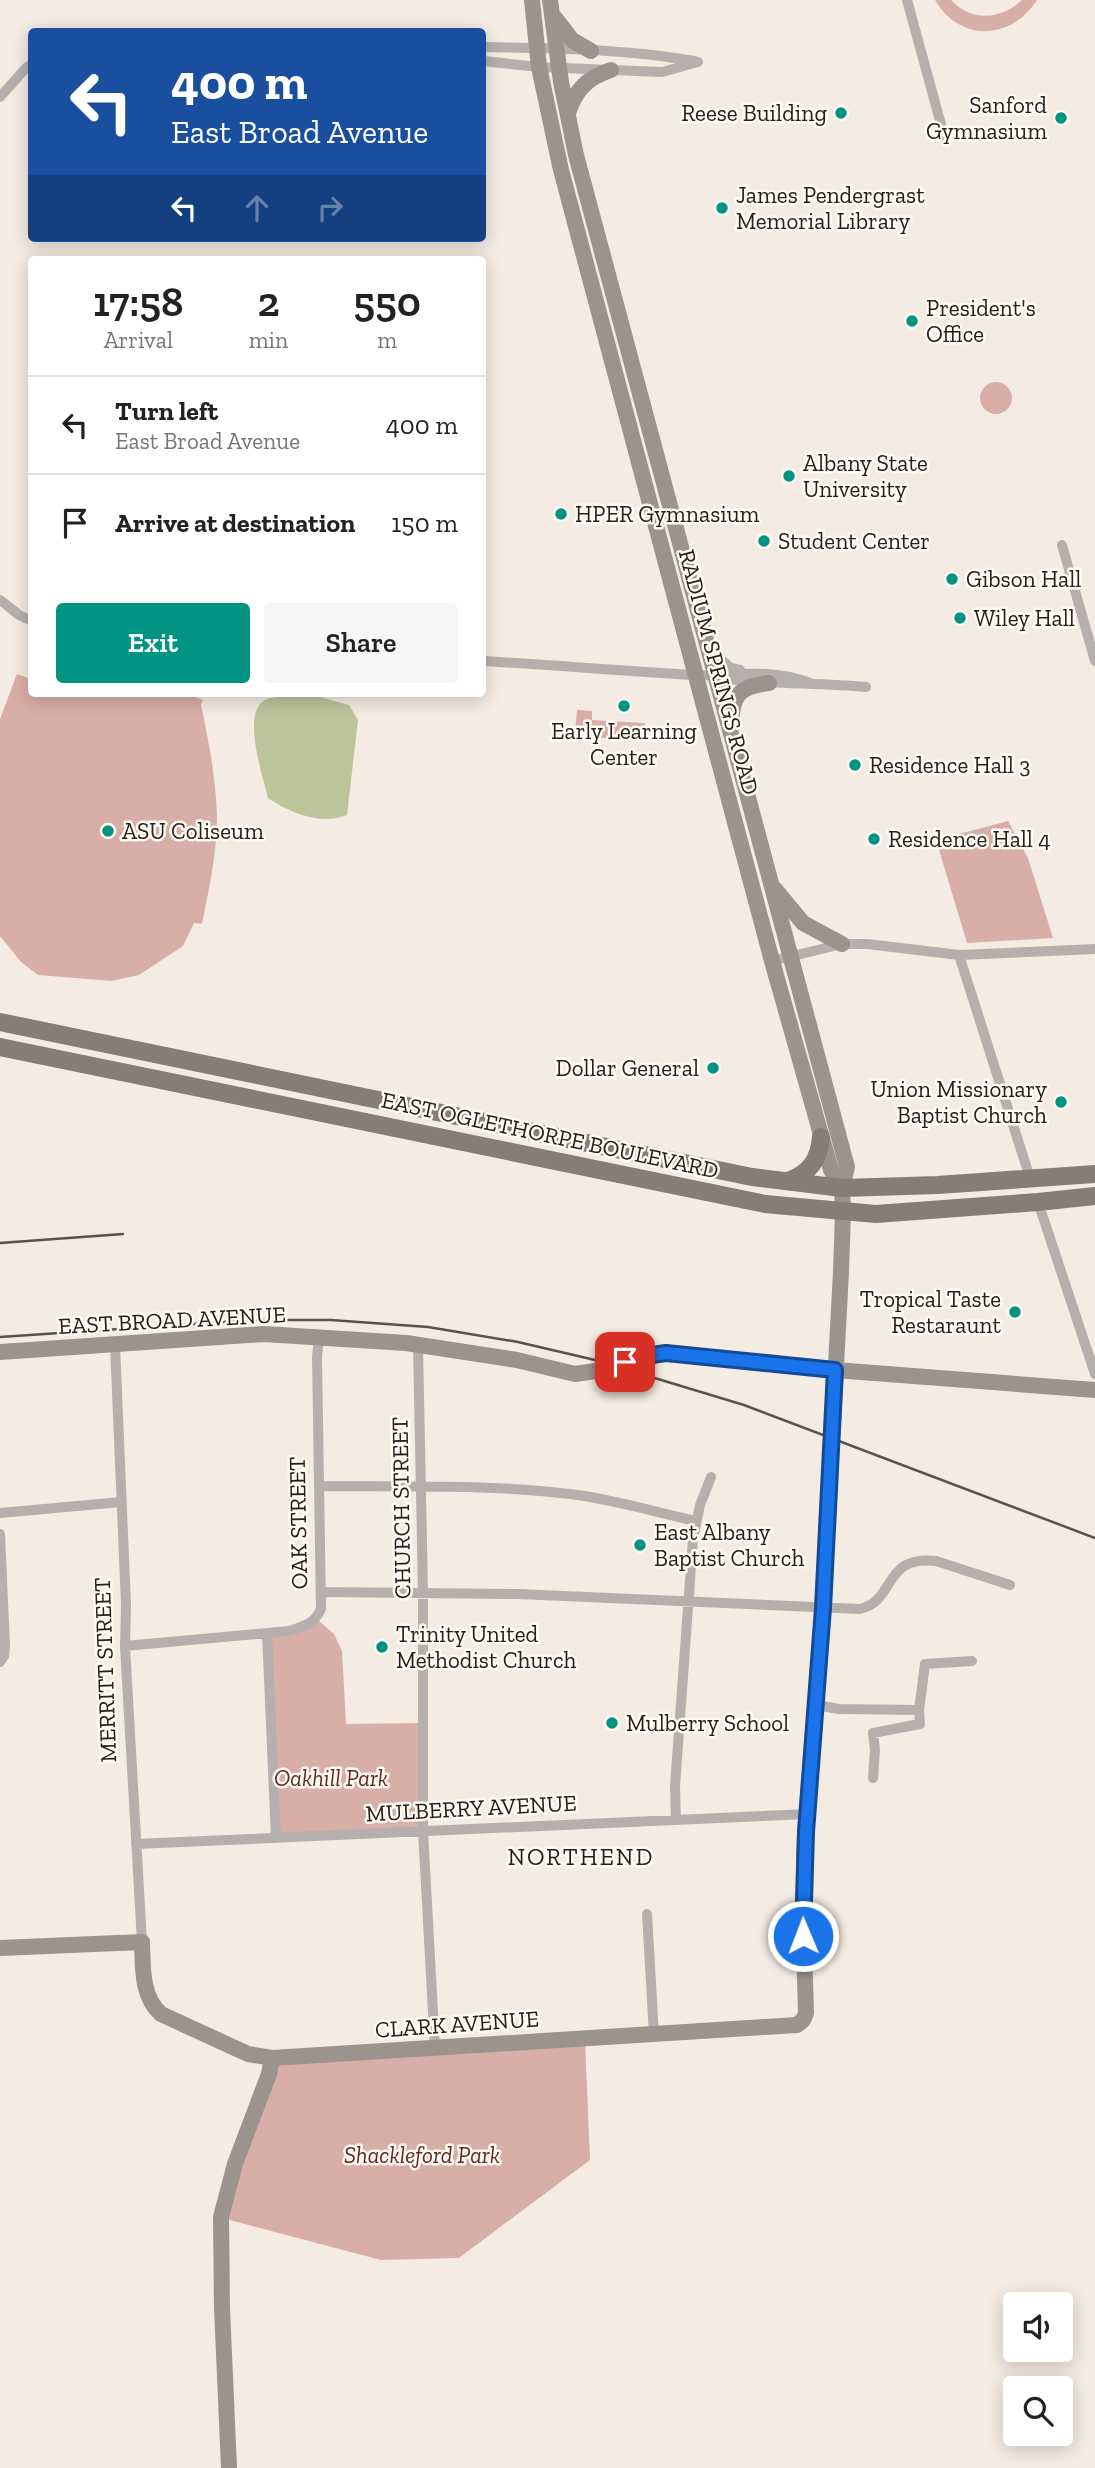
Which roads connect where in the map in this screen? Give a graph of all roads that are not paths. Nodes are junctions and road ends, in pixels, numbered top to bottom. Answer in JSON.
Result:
{"nodes":[{"id":1,"x":532,"y":0,"type":"edge"},
{"id":2,"x":907,"y":0,"type":"edge"},
{"id":3,"x":551,"y":6,"type":"edge"},
{"id":4,"x":486,"y":47,"type":"edge"},
{"id":5,"x":536,"y":48,"type":"junction"},
{"id":6,"x":556,"y":49,"type":"junction"},
{"id":7,"x":590,"y":51,"type":"junction"},
{"id":8,"x":486,"y":61,"type":"edge"},
{"id":9,"x":539,"y":66,"type":"junction"},
{"id":10,"x":28,"y":67,"type":"edge"},
{"id":11,"x":559,"y":67,"type":"junction"},
{"id":12,"x":611,"y":70,"type":"junction"},
{"id":13,"x":0,"y":97,"type":"edge"},
{"id":14,"x":567,"y":115,"type":"junction"},
{"id":15,"x":944,"y":139,"type":"dead end"},
{"id":16,"x":1062,"y":545,"type":"dead end"},
{"id":17,"x":0,"y":600,"type":"edge"},
{"id":18,"x":28,"y":619,"type":"edge"},
{"id":19,"x":705,"y":645,"type":"junction"},
{"id":20,"x":1095,"y":661,"type":"edge"},
{"id":21,"x":486,"y":662,"type":"edge"},
{"id":22,"x":750,"y":672,"type":"junction"},
{"id":23,"x":708,"y":676,"type":"junction"},
{"id":24,"x":769,"y":683,"type":"junction"},
{"id":25,"x":810,"y":683,"type":"junction"},
{"id":26,"x":866,"y":687,"type":"dead end"},
{"id":27,"x":731,"y":737,"type":"junction"},
{"id":28,"x":771,"y":884,"type":"junction"},
{"id":29,"x":842,"y":944,"type":"junction"},
{"id":30,"x":1095,"y":949,"type":"edge"},
{"id":31,"x":959,"y":955,"type":"junction"},
{"id":32,"x":790,"y":956,"type":"junction"},
{"id":33,"x":772,"y":961,"type":"junction"},
{"id":34,"x":0,"y":1023,"type":"edge"},
{"id":35,"x":0,"y":1047,"type":"edge"},
{"id":36,"x":821,"y":1138,"type":"junction"},
{"id":37,"x":1095,"y":1174,"type":"edge"},
{"id":38,"x":1030,"y":1178,"type":"junction"},
{"id":39,"x":786,"y":1181,"type":"junction"},
{"id":40,"x":1095,"y":1181,"type":"edge"},
{"id":41,"x":842,"y":1188,"type":"junction"},
{"id":42,"x":1095,"y":1196,"type":"edge"},
{"id":43,"x":1038,"y":1202,"type":"junction"},
{"id":44,"x":843,"y":1212,"type":"junction"},
{"id":45,"x":319,"y":1337,"type":"junction"},
{"id":46,"x":115,"y":1345,"type":"junction"},
{"id":47,"x":418,"y":1345,"type":"junction"},
{"id":48,"x":0,"y":1352,"type":"edge"},
{"id":49,"x":835,"y":1370,"type":"junction"},
{"id":50,"x":1095,"y":1374,"type":"edge"},
{"id":51,"x":1095,"y":1390,"type":"edge"},
{"id":52,"x":711,"y":1477,"type":"dead end"},
{"id":53,"x":319,"y":1486,"type":"junction"},
{"id":54,"x":420,"y":1487,"type":"junction"},
{"id":55,"x":121,"y":1502,"type":"junction"},
{"id":56,"x":0,"y":1513,"type":"edge"},
{"id":57,"x":696,"y":1521,"type":"junction"},
{"id":58,"x":0,"y":1534,"type":"edge"},
{"id":59,"x":1010,"y":1585,"type":"dead end"},
{"id":60,"x":321,"y":1592,"type":"junction"},
{"id":61,"x":423,"y":1593,"type":"junction"},
{"id":62,"x":687,"y":1600,"type":"junction"},
{"id":63,"x":823,"y":1608,"type":"junction"},
{"id":64,"x":267,"y":1633,"type":"junction"},
{"id":65,"x":125,"y":1646,"type":"junction"},
{"id":66,"x":972,"y":1661,"type":"dead end"},
{"id":67,"x":0,"y":1662,"type":"edge"},
{"id":68,"x":816,"y":1705,"type":"junction"},
{"id":69,"x":919,"y":1710,"type":"junction"},
{"id":70,"x":873,"y":1778,"type":"dead end"},
{"id":71,"x":808,"y":1814,"type":"junction"},
{"id":72,"x":676,"y":1820,"type":"junction"},
{"id":73,"x":423,"y":1831,"type":"junction"},
{"id":74,"x":276,"y":1838,"type":"junction"},
{"id":75,"x":136,"y":1844,"type":"junction"},
{"id":76,"x":647,"y":1914,"type":"dead end"},
{"id":77,"x":142,"y":1942,"type":"junction"},
{"id":78,"x":0,"y":1948,"type":"edge"},
{"id":79,"x":147,"y":1993,"type":"joint"},
{"id":80,"x":790,"y":2026,"type":"joint"},
{"id":81,"x":654,"y":2035,"type":"junction"},
{"id":82,"x":435,"y":2048,"type":"junction"},
{"id":83,"x":272,"y":2058,"type":"junction"},
{"id":84,"x":229,"y":2468,"type":"edge"}],
"edges":[{"from":1,"to":5,"type":"main road","name":"RADIUM SPRINGS ROAD"},
{"from":2,"to":15,"type":"street"},
{"from":3,"to":6,"type":"main road","name":"RADIUM SPRINGS ROAD"},
{"from":3,"to":7,"type":"main road"},
{"from":4,"to":5,"type":"street"},
{"from":5,"to":6,"type":"street"},
{"from":5,"to":9,"type":"main road","name":"RADIUM SPRINGS ROAD"},
{"from":6,"to":7,"type":"street"},
{"from":6,"to":11,"type":"main road","name":"RADIUM SPRINGS ROAD"},
{"from":7,"to":12,"type":"street"},
{"from":8,"to":9,"type":"street"},
{"from":9,"to":11,"type":"street"},
{"from":9,"to":23,"type":"main road","name":"RADIUM SPRINGS ROAD"},
{"from":10,"to":13,"type":"street"},
{"from":11,"to":12,"type":"street"},
{"from":11,"to":14,"type":"main road","name":"RADIUM SPRINGS ROAD"},
{"from":12,"to":14,"type":"main road"},
{"from":14,"to":19,"type":"main road","name":"RADIUM SPRINGS ROAD"},
{"from":16,"to":20,"type":"street"},
{"from":17,"to":18,"type":"street"},
{"from":19,"to":22,"type":"street"},
{"from":19,"to":23,"type":"main road","name":"RADIUM SPRINGS ROAD"},
{"from":21,"to":23,"type":"street"},
{"from":22,"to":23,"type":"street"},
{"from":22,"to":25,"type":"street"},
{"from":23,"to":24,"type":"street"},
{"from":23,"to":27,"type":"main road","name":"RADIUM SPRINGS ROAD"},
{"from":23,"to":33,"type":"main road","name":"RADIUM SPRINGS ROAD"},
{"from":24,"to":25,"type":"street"},
{"from":24,"to":27,"type":"main road"},
{"from":25,"to":26,"type":"street"},
{"from":27,"to":28,"type":"main road","name":"RADIUM SPRINGS ROAD"},
{"from":28,"to":29,"type":"main road"},
{"from":28,"to":32,"type":"main road","name":"RADIUM SPRINGS ROAD"},
{"from":29,"to":31,"type":"street"},
{"from":29,"to":32,"type":"street"},
{"from":30,"to":31,"type":"street"},
{"from":31,"to":38,"type":"street"},
{"from":32,"to":33,"type":"street"},
{"from":32,"to":41,"type":"main road","name":"RADIUM SPRINGS ROAD"},
{"from":33,"to":36,"type":"main road","name":"RADIUM SPRINGS ROAD"},
{"from":34,"to":39,"type":"main road","name":"EAST OGLETHORPE BOULEVARD"},
{"from":35,"to":44,"type":"main road","name":"EAST OGLETHORPE BOULEVARD"},
{"from":36,"to":39,"type":"main road"},
{"from":36,"to":41,"type":"main road","name":"RADIUM SPRINGS ROAD"},
{"from":37,"to":38,"type":"main road","name":"EAST OGLETHORPE BOULEVARD"},
{"from":38,"to":41,"type":"main road","name":"EAST OGLETHORPE BOULEVARD"},
{"from":39,"to":41,"type":"main road","name":"EAST OGLETHORPE BOULEVARD"},
{"from":40,"to":43,"type":"main road"},
{"from":41,"to":44,"type":"main road","name":"RADIUM SPRINGS ROAD"},
{"from":42,"to":43,"type":"main road","name":"EAST OGLETHORPE BOULEVARD"},
{"from":43,"to":44,"type":"main road","name":"EAST OGLETHORPE BOULEVARD"},
{"from":43,"to":50,"type":"street"},
{"from":44,"to":49,"type":"main road","name":"RADIUM SPRINGS ROAD"},
{"from":45,"to":46,"type":"main road","name":"EAST BROAD AVENUE"},
{"from":45,"to":47,"type":"main road","name":"EAST BROAD AVENUE"},
{"from":45,"to":53,"type":"street","name":"OAK STREET"},
{"from":46,"to":48,"type":"main road","name":"EAST BROAD AVENUE"},
{"from":46,"to":55,"type":"street","name":"MERRITT STREET"},
{"from":47,"to":49,"type":"main road","name":"EAST BROAD AVENUE"},
{"from":47,"to":54,"type":"street","name":"CHURCH STREET"},
{"from":49,"to":51,"type":"main road","name":"EAST BROAD AVENUE"},
{"from":49,"to":63,"type":"main road","name":"RADIUM SPRINGS ROAD"},
{"from":52,"to":57,"type":"street"},
{"from":53,"to":54,"type":"street"},
{"from":53,"to":60,"type":"street","name":"OAK STREET"},
{"from":54,"to":57,"type":"street"},
{"from":54,"to":61,"type":"street","name":"CHURCH STREET"},
{"from":55,"to":56,"type":"street"},
{"from":55,"to":65,"type":"street","name":"MERRITT STREET"},
{"from":57,"to":62,"type":"street"},
{"from":58,"to":67,"type":"street"},
{"from":59,"to":63,"type":"street"},
{"from":60,"to":61,"type":"street"},
{"from":60,"to":64,"type":"street","name":"OAK STREET"},
{"from":61,"to":62,"type":"street"},
{"from":61,"to":73,"type":"street","name":"CHURCH STREET"},
{"from":62,"to":63,"type":"street"},
{"from":62,"to":72,"type":"street"},
{"from":63,"to":68,"type":"main road","name":"RADIUM SPRINGS ROAD"},
{"from":64,"to":65,"type":"street"},
{"from":64,"to":74,"type":"street"},
{"from":65,"to":75,"type":"street","name":"MERRITT STREET"},
{"from":66,"to":69,"type":"street"},
{"from":68,"to":69,"type":"street"},
{"from":68,"to":71,"type":"main road","name":"RADIUM SPRINGS ROAD"},
{"from":69,"to":70,"type":"street"},
{"from":71,"to":72,"type":"street","name":"MULBERRY AVENUE"},
{"from":71,"to":80,"type":"main road","name":"RADIUM SPRINGS ROAD"},
{"from":72,"to":73,"type":"street","name":"MULBERRY AVENUE"},
{"from":73,"to":74,"type":"street","name":"MULBERRY AVENUE"},
{"from":73,"to":82,"type":"street","name":"CHURCH STREET"},
{"from":74,"to":75,"type":"street","name":"MULBERRY AVENUE"},
{"from":75,"to":77,"type":"street","name":"MERRITT STREET"},
{"from":76,"to":81,"type":"street"},
{"from":77,"to":78,"type":"main road"},
{"from":77,"to":79,"type":"main road","name":"MERRITT STREET"},
{"from":79,"to":83,"type":"main road","name":"CLARK AVENUE"},
{"from":80,"to":81,"type":"main road","name":"CLARK AVENUE"},
{"from":81,"to":82,"type":"main road","name":"CLARK AVENUE"},
{"from":82,"to":83,"type":"main road","name":"CLARK AVENUE"},
{"from":83,"to":84,"type":"main road"}]}
